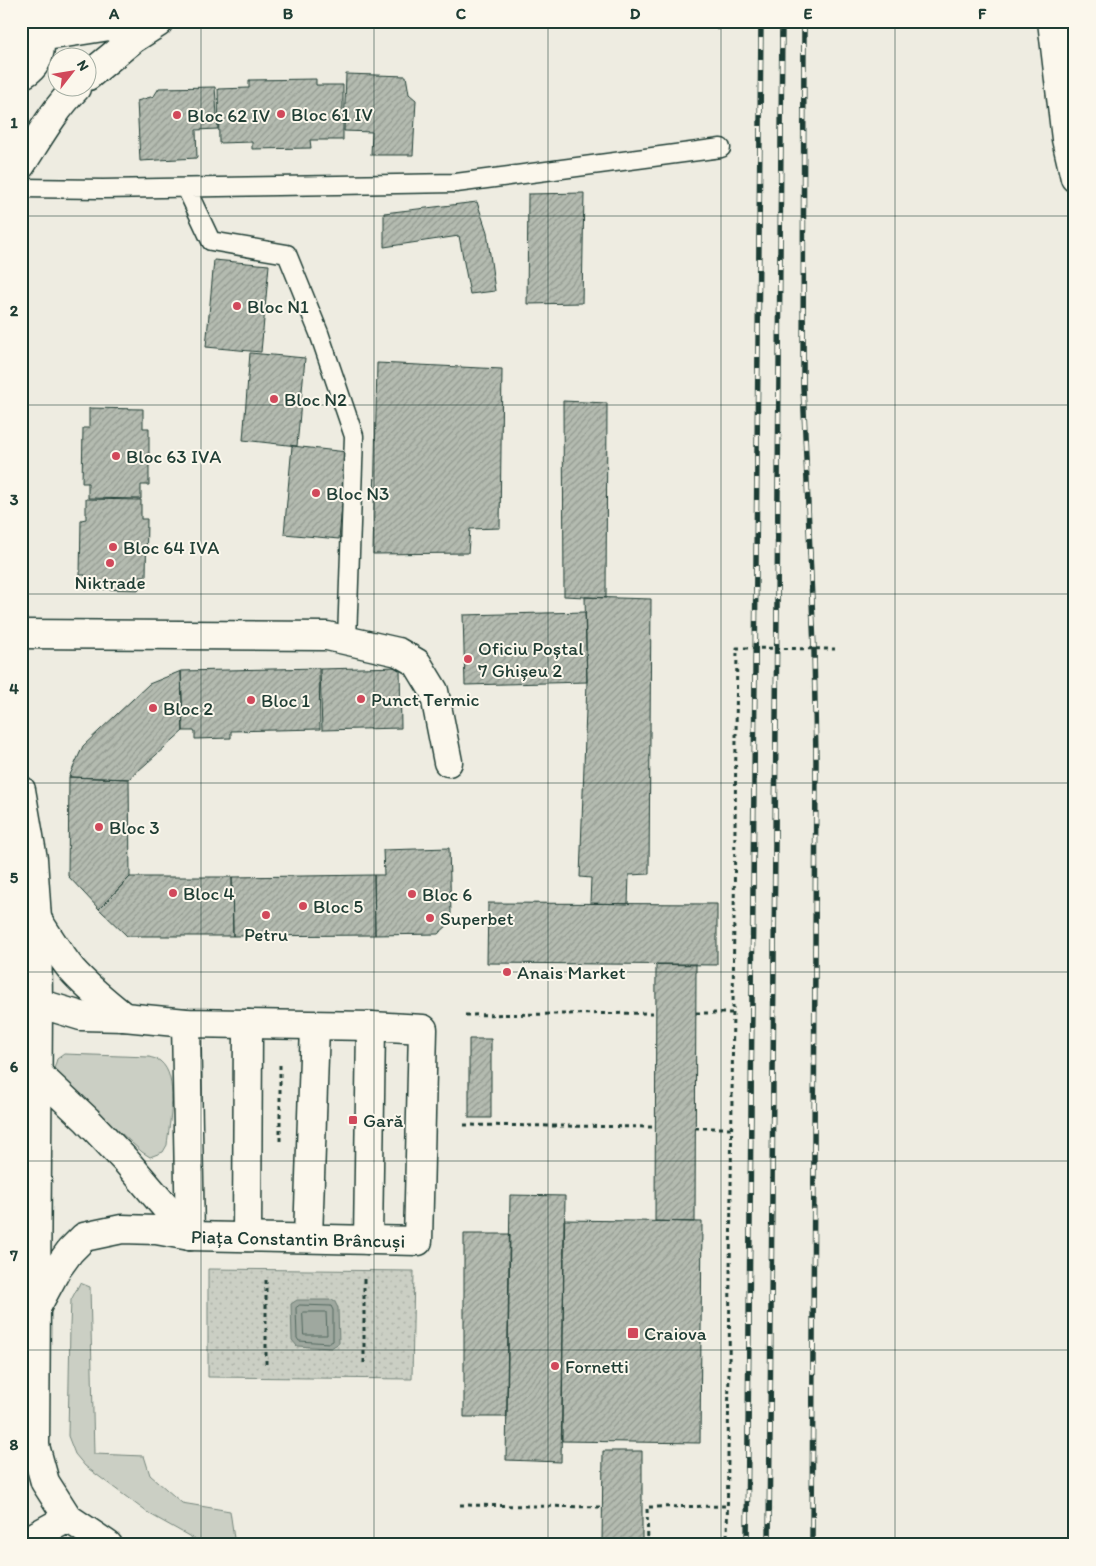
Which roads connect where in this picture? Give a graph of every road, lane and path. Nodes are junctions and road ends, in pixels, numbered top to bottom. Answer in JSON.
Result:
{"nodes":[{"id":1,"x":141,"y":21,"type":"edge"},
{"id":2,"x":160,"y":21,"type":"edge"},
{"id":3,"x":717,"y":21,"type":"edge"},
{"id":4,"x":1052,"y":21,"type":"edge"},
{"id":5,"x":37,"y":29,"type":"edge"},
{"id":6,"x":718,"y":30,"type":"dead end"},
{"id":7,"x":98,"y":68,"type":"edge"},
{"id":8,"x":21,"y":75,"type":"edge"},
{"id":9,"x":68,"y":98,"type":"edge"},
{"id":10,"x":721,"y":148,"type":"dead end"},
{"id":11,"x":21,"y":165,"type":"edge"},
{"id":12,"x":1075,"y":178,"type":"edge"},
{"id":13,"x":21,"y":188,"type":"edge"},
{"id":14,"x":186,"y":188,"type":"junction"},
{"id":15,"x":21,"y":634,"type":"edge"},
{"id":16,"x":347,"y":640,"type":"junction"},
{"id":17,"x":835,"y":649,"type":"dead end"},
{"id":18,"x":448,"y":762,"type":"dead end"},
{"id":19,"x":21,"y":790,"type":"edge"},
{"id":20,"x":37,"y":918,"type":"junction"},
{"id":21,"x":38,"y":1003,"type":"junction"},
{"id":22,"x":656,"y":1013,"type":"dead end"},
{"id":23,"x":696,"y":1013,"type":"dead end"},
{"id":24,"x":733,"y":1013,"type":"junction"},
{"id":25,"x":466,"y":1015,"type":"dead end"},
{"id":26,"x":124,"y":1017,"type":"junction"},
{"id":27,"x":186,"y":1022,"type":"junction"},
{"id":28,"x":248,"y":1024,"type":"junction"},
{"id":29,"x":315,"y":1026,"type":"junction"},
{"id":30,"x":371,"y":1026,"type":"junction"},
{"id":31,"x":280,"y":1061,"type":"dead end"},
{"id":32,"x":38,"y":1074,"type":"junction"},
{"id":33,"x":464,"y":1125,"type":"dead end"},
{"id":34,"x":655,"y":1127,"type":"dead end"},
{"id":35,"x":695,"y":1128,"type":"dead end"},
{"id":36,"x":732,"y":1128,"type":"junction"},
{"id":37,"x":280,"y":1143,"type":"dead end"},
{"id":38,"x":190,"y":1236,"type":"junction"},
{"id":39,"x":247,"y":1237,"type":"junction"},
{"id":40,"x":308,"y":1238,"type":"junction"},
{"id":41,"x":368,"y":1240,"type":"junction"},
{"id":42,"x":364,"y":1279,"type":"dead end"},
{"id":43,"x":266,"y":1280,"type":"dead end"},
{"id":44,"x":35,"y":1310,"type":"junction"},
{"id":45,"x":266,"y":1366,"type":"dead end"},
{"id":46,"x":364,"y":1367,"type":"dead end"},
{"id":47,"x":460,"y":1505,"type":"dead end"},
{"id":48,"x":728,"y":1506,"type":"junction"},
{"id":49,"x":602,"y":1507,"type":"dead end"},
{"id":50,"x":68,"y":1518,"type":"junction"},
{"id":51,"x":21,"y":1544,"type":"edge"},
{"id":52,"x":108,"y":1545,"type":"edge"},
{"id":53,"x":648,"y":1545,"type":"edge"},
{"id":54,"x":727,"y":1545,"type":"edge"}],
"edges":[{"from":1,"to":5,"type":"street"},
{"from":2,"to":7,"type":"street"},
{"from":3,"to":6,"type":"path"},
{"from":4,"to":12,"type":"street"},
{"from":5,"to":8,"type":"street"},
{"from":9,"to":11,"type":"street"},
{"from":10,"to":14,"type":"lane"},
{"from":13,"to":14,"type":"lane"},
{"from":14,"to":16,"type":"lane"},
{"from":15,"to":16,"type":"street"},
{"from":16,"to":18,"type":"street"},
{"from":17,"to":24,"type":"path"},
{"from":19,"to":20,"type":"street"},
{"from":20,"to":21,"type":"street"},
{"from":20,"to":26,"type":"street"},
{"from":21,"to":26,"type":"street"},
{"from":21,"to":32,"type":"street"},
{"from":22,"to":25,"type":"path"},
{"from":23,"to":24,"type":"path"},
{"from":24,"to":36,"type":"path"},
{"from":26,"to":27,"type":"street"},
{"from":27,"to":28,"type":"street"},
{"from":27,"to":38,"type":"street"},
{"from":28,"to":29,"type":"street"},
{"from":28,"to":39,"type":"street"},
{"from":29,"to":30,"type":"street"},
{"from":29,"to":40,"type":"street"},
{"from":30,"to":41,"type":"street"},
{"from":30,"to":41,"type":"street","name":"Piața Constantin Brâncuși"},
{"from":31,"to":37,"type":"path"},
{"from":32,"to":38,"type":"street","name":"Piața Constantin Brâncuși"},
{"from":32,"to":44,"type":"street"},
{"from":33,"to":34,"type":"path"},
{"from":35,"to":36,"type":"path"},
{"from":36,"to":48,"type":"path"},
{"from":38,"to":39,"type":"street","name":"Piața Constantin Brâncuși"},
{"from":38,"to":44,"type":"street"},
{"from":39,"to":40,"type":"street","name":"Piața Constantin Brâncuși"},
{"from":40,"to":41,"type":"street","name":"Piața Constantin Brâncuși"},
{"from":42,"to":46,"type":"path"},
{"from":43,"to":45,"type":"path"},
{"from":44,"to":50,"type":"street"},
{"from":47,"to":49,"type":"path"},
{"from":48,"to":53,"type":"path"},
{"from":48,"to":54,"type":"path"},
{"from":50,"to":51,"type":"street"},
{"from":50,"to":52,"type":"street"}]}
